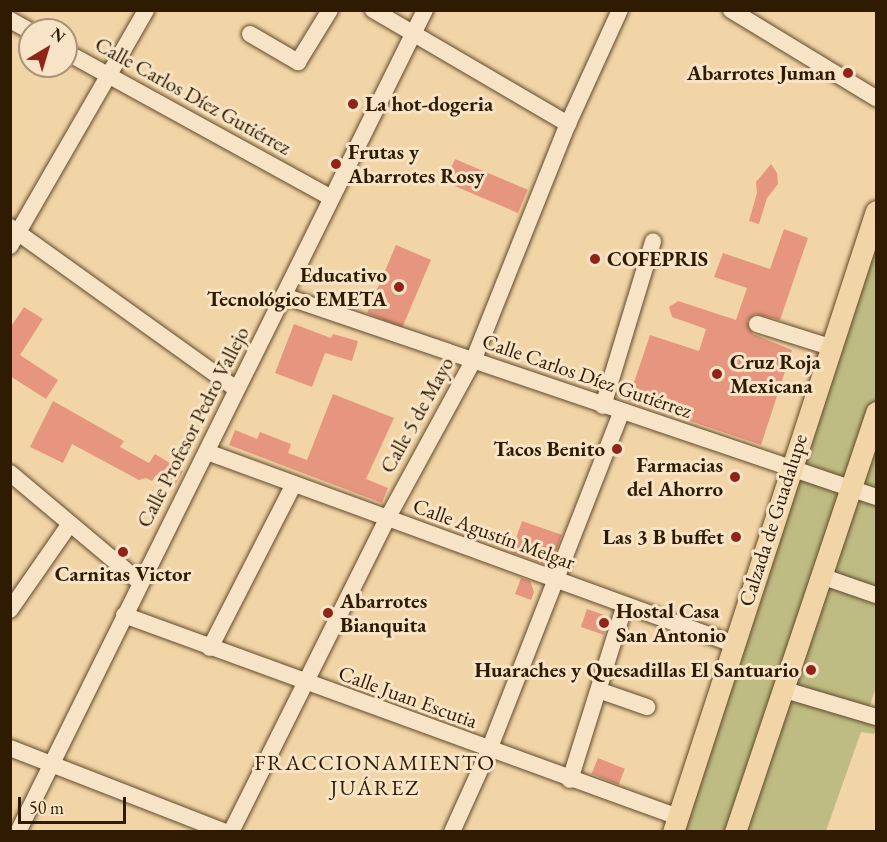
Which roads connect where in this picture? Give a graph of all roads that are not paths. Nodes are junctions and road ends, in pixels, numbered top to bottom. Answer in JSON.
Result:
{"nodes":[{"id":1,"x":146,"y":10,"type":"edge"},
{"id":2,"x":330,"y":10,"type":"edge"},
{"id":3,"x":373,"y":10,"type":"edge"},
{"id":4,"x":425,"y":10,"type":"edge"},
{"id":5,"x":620,"y":10,"type":"edge"},
{"id":6,"x":731,"y":10,"type":"edge"},
{"id":7,"x":250,"y":34,"type":"dead end"},
{"id":8,"x":413,"y":35,"type":"junction"},
{"id":9,"x":78,"y":59,"type":"edge"},
{"id":10,"x":109,"y":76,"type":"junction"},
{"id":11,"x":876,"y":98,"type":"edge"},
{"id":12,"x":568,"y":124,"type":"junction"},
{"id":13,"x":330,"y":197,"type":"junction"},
{"id":14,"x":876,"y":210,"type":"edge"},
{"id":15,"x":13,"y":235,"type":"edge"},
{"id":16,"x":653,"y":241,"type":"dead end"},
{"id":17,"x":284,"y":296,"type":"junction"},
{"id":18,"x":757,"y":324,"type":"dead end"},
{"id":19,"x":830,"y":347,"type":"junction"},
{"id":20,"x":473,"y":361,"type":"junction"},
{"id":21,"x":236,"y":389,"type":"junction"},
{"id":22,"x":603,"y":406,"type":"junction"},
{"id":23,"x":876,"y":412,"type":"edge"},
{"id":24,"x":621,"y":413,"type":"junction"},
{"id":25,"x":207,"y":452,"type":"junction"},
{"id":26,"x":791,"y":466,"type":"junction"},
{"id":27,"x":11,"y":474,"type":"edge"},
{"id":28,"x":294,"y":484,"type":"junction"},
{"id":29,"x":849,"y":488,"type":"junction"},
{"id":30,"x":876,"y":496,"type":"edge"},
{"id":31,"x":387,"y":519,"type":"junction"},
{"id":32,"x":69,"y":525,"type":"junction"},
{"id":33,"x":822,"y":576,"type":"junction"},
{"id":34,"x":554,"y":580,"type":"junction"},
{"id":35,"x":140,"y":582,"type":"junction"},
{"id":36,"x":876,"y":595,"type":"edge"},
{"id":37,"x":625,"y":605,"type":"junction"},
{"id":38,"x":10,"y":610,"type":"edge"},
{"id":39,"x":124,"y":615,"type":"junction"},
{"id":40,"x":733,"y":644,"type":"junction"},
{"id":41,"x":210,"y":648,"type":"junction"},
{"id":42,"x":305,"y":684,"type":"junction"},
{"id":43,"x":785,"y":690,"type":"junction"},
{"id":44,"x":601,"y":691,"type":"junction"},
{"id":45,"x":647,"y":708,"type":"dead end"},
{"id":46,"x":876,"y":717,"type":"edge"},
{"id":47,"x":10,"y":748,"type":"edge"},
{"id":48,"x":489,"y":750,"type":"junction"},
{"id":49,"x":51,"y":764,"type":"junction"},
{"id":50,"x":570,"y":780,"type":"junction"},
{"id":51,"x":676,"y":824,"type":"edge"},
{"id":52,"x":18,"y":831,"type":"edge"},
{"id":53,"x":225,"y":831,"type":"edge"},
{"id":54,"x":231,"y":831,"type":"edge"},
{"id":55,"x":452,"y":831,"type":"edge"},
{"id":56,"x":735,"y":831,"type":"edge"}],
"edges":[{"from":1,"to":10,"type":"street"},
{"from":2,"to":7,"type":"street"},
{"from":3,"to":8,"type":"street"},
{"from":4,"to":8,"type":"street","name":"Calle Profesor Pedro Vallejo"},
{"from":5,"to":12,"type":"street","name":"Calle 5 de Mayo"},
{"from":6,"to":11,"type":"street"},
{"from":8,"to":12,"type":"street"},
{"from":8,"to":13,"type":"street","name":"Calle Profesor Pedro Vallejo"},
{"from":9,"to":10,"type":"street","name":"Calle Carlos Díez Gutiérrez"},
{"from":10,"to":13,"type":"street","name":"Calle Carlos Díez Gutiérrez"},
{"from":10,"to":15,"type":"street"},
{"from":12,"to":20,"type":"street","name":"Calle 5 de Mayo"},
{"from":13,"to":17,"type":"street","name":"Calle Profesor Pedro Vallejo"},
{"from":14,"to":19,"type":"main road","name":"Calzada de Guadalupe"},
{"from":15,"to":21,"type":"street"},
{"from":16,"to":22,"type":"street"},
{"from":17,"to":20,"type":"street","name":"Calle Carlos Díez Gutiérrez"},
{"from":17,"to":21,"type":"street","name":"Calle Profesor Pedro Vallejo"},
{"from":18,"to":19,"type":"street"},
{"from":19,"to":26,"type":"main road","name":"Calzada de Guadalupe"},
{"from":20,"to":22,"type":"street","name":"Calle Carlos Díez Gutiérrez"},
{"from":20,"to":31,"type":"street","name":"Calle 5 de Mayo"},
{"from":21,"to":25,"type":"street","name":"Calle Profesor Pedro Vallejo"},
{"from":22,"to":24,"type":"street","name":"Calle Carlos Díez Gutiérrez"},
{"from":23,"to":29,"type":"main road"},
{"from":24,"to":26,"type":"street","name":"Calle Carlos Díez Gutiérrez"},
{"from":24,"to":34,"type":"street"},
{"from":25,"to":28,"type":"street","name":"Calle Agustín Melgar"},
{"from":25,"to":35,"type":"street","name":"Calle Profesor Pedro Vallejo"},
{"from":26,"to":29,"type":"street","name":"Calle Carlos Díez Gutiérrez"},
{"from":26,"to":40,"type":"main road","name":"Calzada de Guadalupe"},
{"from":27,"to":32,"type":"street"},
{"from":28,"to":31,"type":"street","name":"Calle Agustín Melgar"},
{"from":28,"to":41,"type":"street"},
{"from":29,"to":30,"type":"street","name":"Calle Carlos Díez Gutiérrez"},
{"from":29,"to":33,"type":"main road"},
{"from":31,"to":34,"type":"street","name":"Calle Agustín Melgar"},
{"from":31,"to":42,"type":"street","name":"Calle 5 de Mayo"},
{"from":32,"to":35,"type":"street"},
{"from":32,"to":38,"type":"street"},
{"from":33,"to":36,"type":"street"},
{"from":33,"to":43,"type":"main road"},
{"from":34,"to":37,"type":"street","name":"Calle Agustín Melgar"},
{"from":34,"to":48,"type":"street"},
{"from":35,"to":39,"type":"street","name":"Calle Profesor Pedro Vallejo"},
{"from":37,"to":40,"type":"street","name":"Calle Agustín Melgar"},
{"from":37,"to":44,"type":"street"},
{"from":39,"to":41,"type":"street","name":"Calle Juan Escutia"},
{"from":39,"to":49,"type":"street","name":"Calle Profesor Pedro Vallejo"},
{"from":40,"to":51,"type":"main road","name":"Calzada de Guadalupe"},
{"from":41,"to":42,"type":"street","name":"Calle Juan Escutia"},
{"from":42,"to":48,"type":"street","name":"Calle Juan Escutia"},
{"from":42,"to":54,"type":"street","name":"Calle 5 de Mayo"},
{"from":43,"to":46,"type":"street"},
{"from":43,"to":56,"type":"main road"},
{"from":44,"to":45,"type":"street"},
{"from":44,"to":50,"type":"street"},
{"from":47,"to":49,"type":"street"},
{"from":48,"to":50,"type":"street","name":"Calle Juan Escutia"},
{"from":48,"to":55,"type":"street"},
{"from":49,"to":52,"type":"street","name":"Calle Profesor Pedro Vallejo"},
{"from":49,"to":53,"type":"street"},
{"from":50,"to":51,"type":"street","name":"Calle Juan Escutia"}]}
